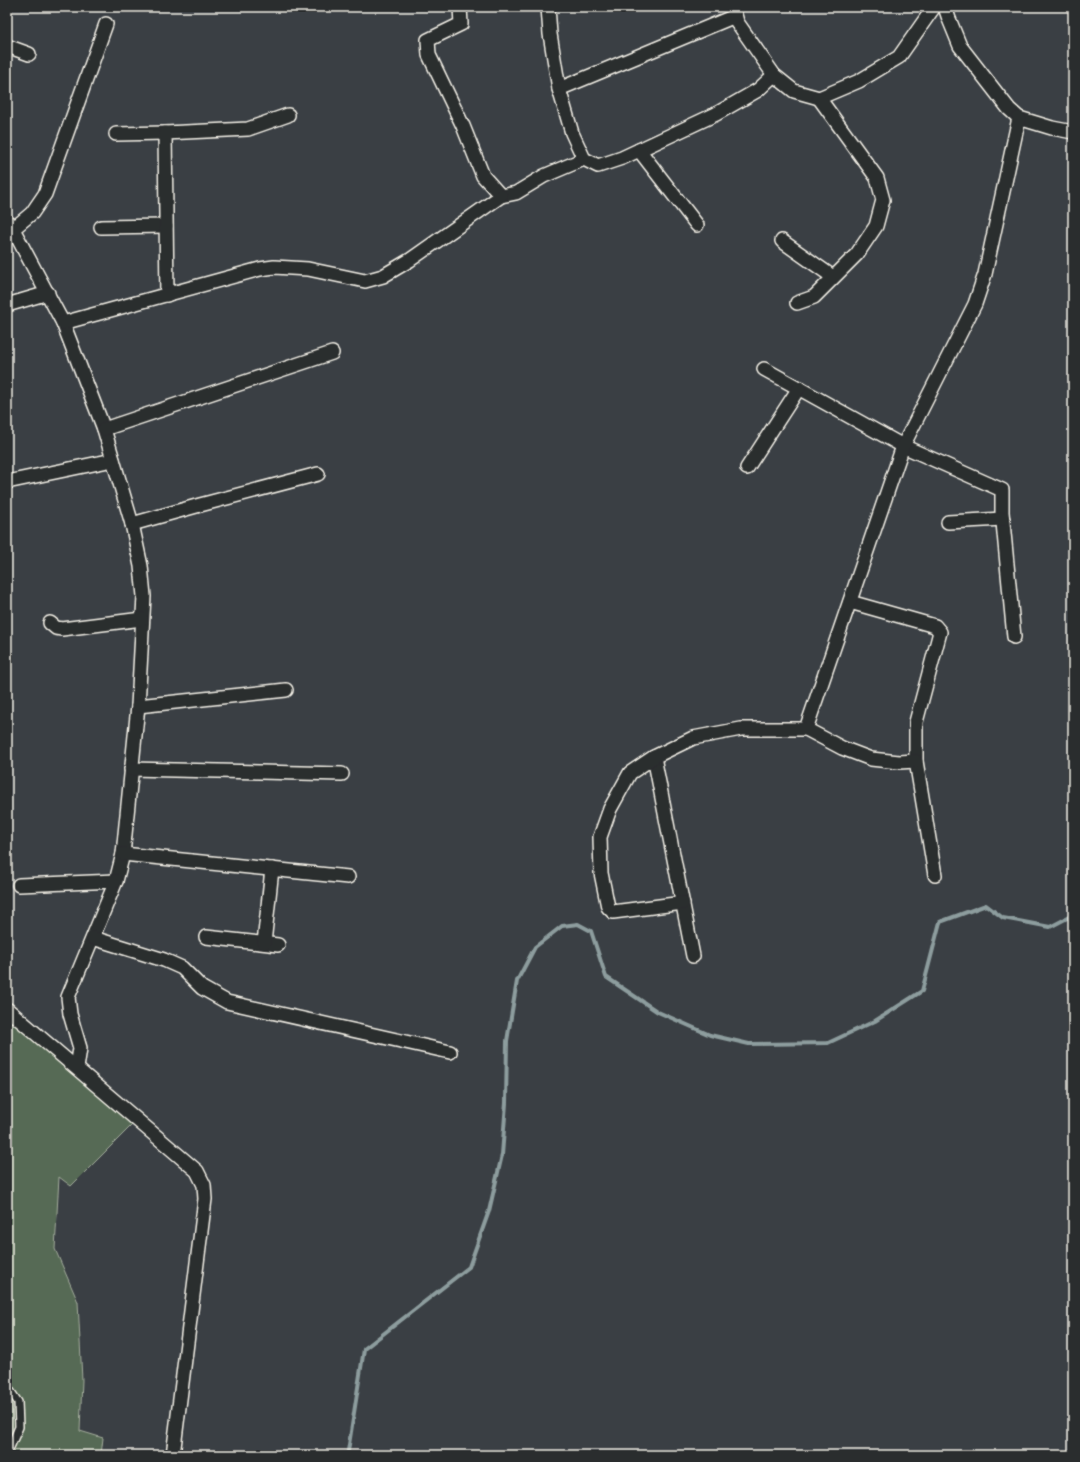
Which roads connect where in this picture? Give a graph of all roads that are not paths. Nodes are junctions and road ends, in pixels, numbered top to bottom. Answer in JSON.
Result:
{"nodes":[{"id":1,"x":460,"y":7,"type":"edge"},
{"id":2,"x":548,"y":7,"type":"edge"},
{"id":3,"x":934,"y":7,"type":"edge"},
{"id":4,"x":945,"y":7,"type":"edge"},
{"id":5,"x":734,"y":11,"type":"edge"},
{"id":6,"x":106,"y":24,"type":"dead end"},
{"id":7,"x":7,"y":46,"type":"edge"},
{"id":8,"x":29,"y":54,"type":"dead end"},
{"id":9,"x":774,"y":75,"type":"junction"},
{"id":10,"x":559,"y":89,"type":"junction"},
{"id":11,"x":819,"y":98,"type":"junction"},
{"id":12,"x":288,"y":115,"type":"dead end"},
{"id":13,"x":1019,"y":118,"type":"junction"},
{"id":14,"x":1073,"y":132,"type":"edge"},
{"id":15,"x":164,"y":133,"type":"junction"},
{"id":16,"x":116,"y":134,"type":"dead end"},
{"id":17,"x":639,"y":150,"type":"junction"},
{"id":18,"x":584,"y":159,"type":"junction"},
{"id":19,"x":501,"y":196,"type":"junction"},
{"id":20,"x":10,"y":225,"type":"edge"},
{"id":21,"x":697,"y":225,"type":"dead end"},
{"id":22,"x":166,"y":226,"type":"junction"},
{"id":23,"x":101,"y":227,"type":"dead end"},
{"id":24,"x":782,"y":241,"type":"dead end"},
{"id":25,"x":833,"y":277,"type":"junction"},
{"id":26,"x":48,"y":294,"type":"junction"},
{"id":27,"x":167,"y":295,"type":"junction"},
{"id":28,"x":797,"y":303,"type":"dead end"},
{"id":29,"x":7,"y":305,"type":"edge"},
{"id":30,"x":63,"y":324,"type":"junction"},
{"id":31,"x":332,"y":353,"type":"dead end"},
{"id":32,"x":764,"y":369,"type":"dead end"},
{"id":33,"x":799,"y":388,"type":"junction"},
{"id":34,"x":104,"y":429,"type":"junction"},
{"id":35,"x":903,"y":446,"type":"junction"},
{"id":36,"x":113,"y":460,"type":"junction"},
{"id":37,"x":747,"y":468,"type":"dead end"},
{"id":38,"x":318,"y":474,"type":"dead end"},
{"id":39,"x":7,"y":482,"type":"edge"},
{"id":40,"x":1003,"y":518,"type":"junction"},
{"id":41,"x":948,"y":522,"type":"dead end"},
{"id":42,"x":132,"y":524,"type":"junction"},
{"id":43,"x":850,"y":602,"type":"junction"},
{"id":44,"x":142,"y":619,"type":"junction"},
{"id":45,"x":50,"y":623,"type":"dead end"},
{"id":46,"x":1014,"y":637,"type":"dead end"},
{"id":47,"x":286,"y":690,"type":"dead end"},
{"id":48,"x":138,"y":706,"type":"junction"},
{"id":49,"x":806,"y":729,"type":"junction"},
{"id":50,"x":654,"y":757,"type":"junction"},
{"id":51,"x":916,"y":762,"type":"junction"},
{"id":52,"x":131,"y":769,"type":"junction"},
{"id":53,"x":342,"y":774,"type":"dead end"},
{"id":54,"x":123,"y":854,"type":"junction"},
{"id":55,"x":272,"y":869,"type":"junction"},
{"id":56,"x":935,"y":876,"type":"dead end"},
{"id":57,"x":348,"y":877,"type":"dead end"},
{"id":58,"x":116,"y":881,"type":"junction"},
{"id":59,"x":19,"y":885,"type":"dead end"},
{"id":60,"x":682,"y":903,"type":"junction"},
{"id":61,"x":93,"y":938,"type":"junction"},
{"id":62,"x":206,"y":938,"type":"dead end"},
{"id":63,"x":264,"y":943,"type":"junction"},
{"id":64,"x":278,"y":945,"type":"dead end"},
{"id":65,"x":693,"y":956,"type":"dead end"},
{"id":66,"x":7,"y":1009,"type":"edge"},
{"id":67,"x":450,"y":1052,"type":"dead end"},
{"id":68,"x":77,"y":1068,"type":"junction"},
{"id":69,"x":7,"y":1386,"type":"edge"},
{"id":70,"x":7,"y":1454,"type":"edge"},
{"id":71,"x":173,"y":1455,"type":"edge"}],
"edges":[{"from":1,"to":19,"type":"street"},
{"from":2,"to":10,"type":"street"},
{"from":3,"to":11,"type":"street"},
{"from":4,"to":13,"type":"street"},
{"from":5,"to":9,"type":"street"},
{"from":5,"to":10,"type":"street"},
{"from":6,"to":20,"type":"street"},
{"from":7,"to":8,"type":"street"},
{"from":9,"to":11,"type":"street"},
{"from":9,"to":17,"type":"street"},
{"from":10,"to":18,"type":"street"},
{"from":11,"to":25,"type":"street"},
{"from":12,"to":15,"type":"street"},
{"from":13,"to":14,"type":"street"},
{"from":13,"to":35,"type":"street"},
{"from":15,"to":16,"type":"street"},
{"from":15,"to":22,"type":"street"},
{"from":17,"to":18,"type":"street"},
{"from":17,"to":21,"type":"street"},
{"from":18,"to":19,"type":"street"},
{"from":19,"to":27,"type":"street"},
{"from":20,"to":26,"type":"street"},
{"from":22,"to":23,"type":"street"},
{"from":22,"to":27,"type":"street"},
{"from":24,"to":25,"type":"street"},
{"from":25,"to":28,"type":"street"},
{"from":26,"to":29,"type":"street"},
{"from":26,"to":30,"type":"street"},
{"from":27,"to":30,"type":"street"},
{"from":30,"to":34,"type":"street"},
{"from":31,"to":34,"type":"street"},
{"from":32,"to":33,"type":"street"},
{"from":33,"to":35,"type":"street"},
{"from":33,"to":37,"type":"street"},
{"from":34,"to":36,"type":"street"},
{"from":35,"to":40,"type":"street"},
{"from":35,"to":43,"type":"street"},
{"from":36,"to":39,"type":"street"},
{"from":36,"to":42,"type":"street"},
{"from":38,"to":42,"type":"street"},
{"from":40,"to":41,"type":"street"},
{"from":40,"to":46,"type":"street"},
{"from":42,"to":44,"type":"street"},
{"from":43,"to":49,"type":"street"},
{"from":43,"to":51,"type":"street"},
{"from":44,"to":45,"type":"street"},
{"from":44,"to":48,"type":"street"},
{"from":47,"to":48,"type":"street"},
{"from":48,"to":52,"type":"street"},
{"from":49,"to":50,"type":"street"},
{"from":49,"to":51,"type":"street"},
{"from":50,"to":60,"type":"street"},
{"from":50,"to":60,"type":"street"},
{"from":51,"to":56,"type":"street"},
{"from":52,"to":53,"type":"street"},
{"from":52,"to":54,"type":"street"},
{"from":54,"to":55,"type":"street"},
{"from":54,"to":58,"type":"street"},
{"from":55,"to":57,"type":"street"},
{"from":55,"to":63,"type":"street"},
{"from":58,"to":59,"type":"street"},
{"from":58,"to":61,"type":"street"},
{"from":60,"to":65,"type":"street"},
{"from":61,"to":67,"type":"street"},
{"from":61,"to":68,"type":"street"},
{"from":62,"to":63,"type":"street"},
{"from":63,"to":64,"type":"street"},
{"from":66,"to":68,"type":"street"},
{"from":68,"to":71,"type":"street"},
{"from":69,"to":70,"type":"lane"}]}
